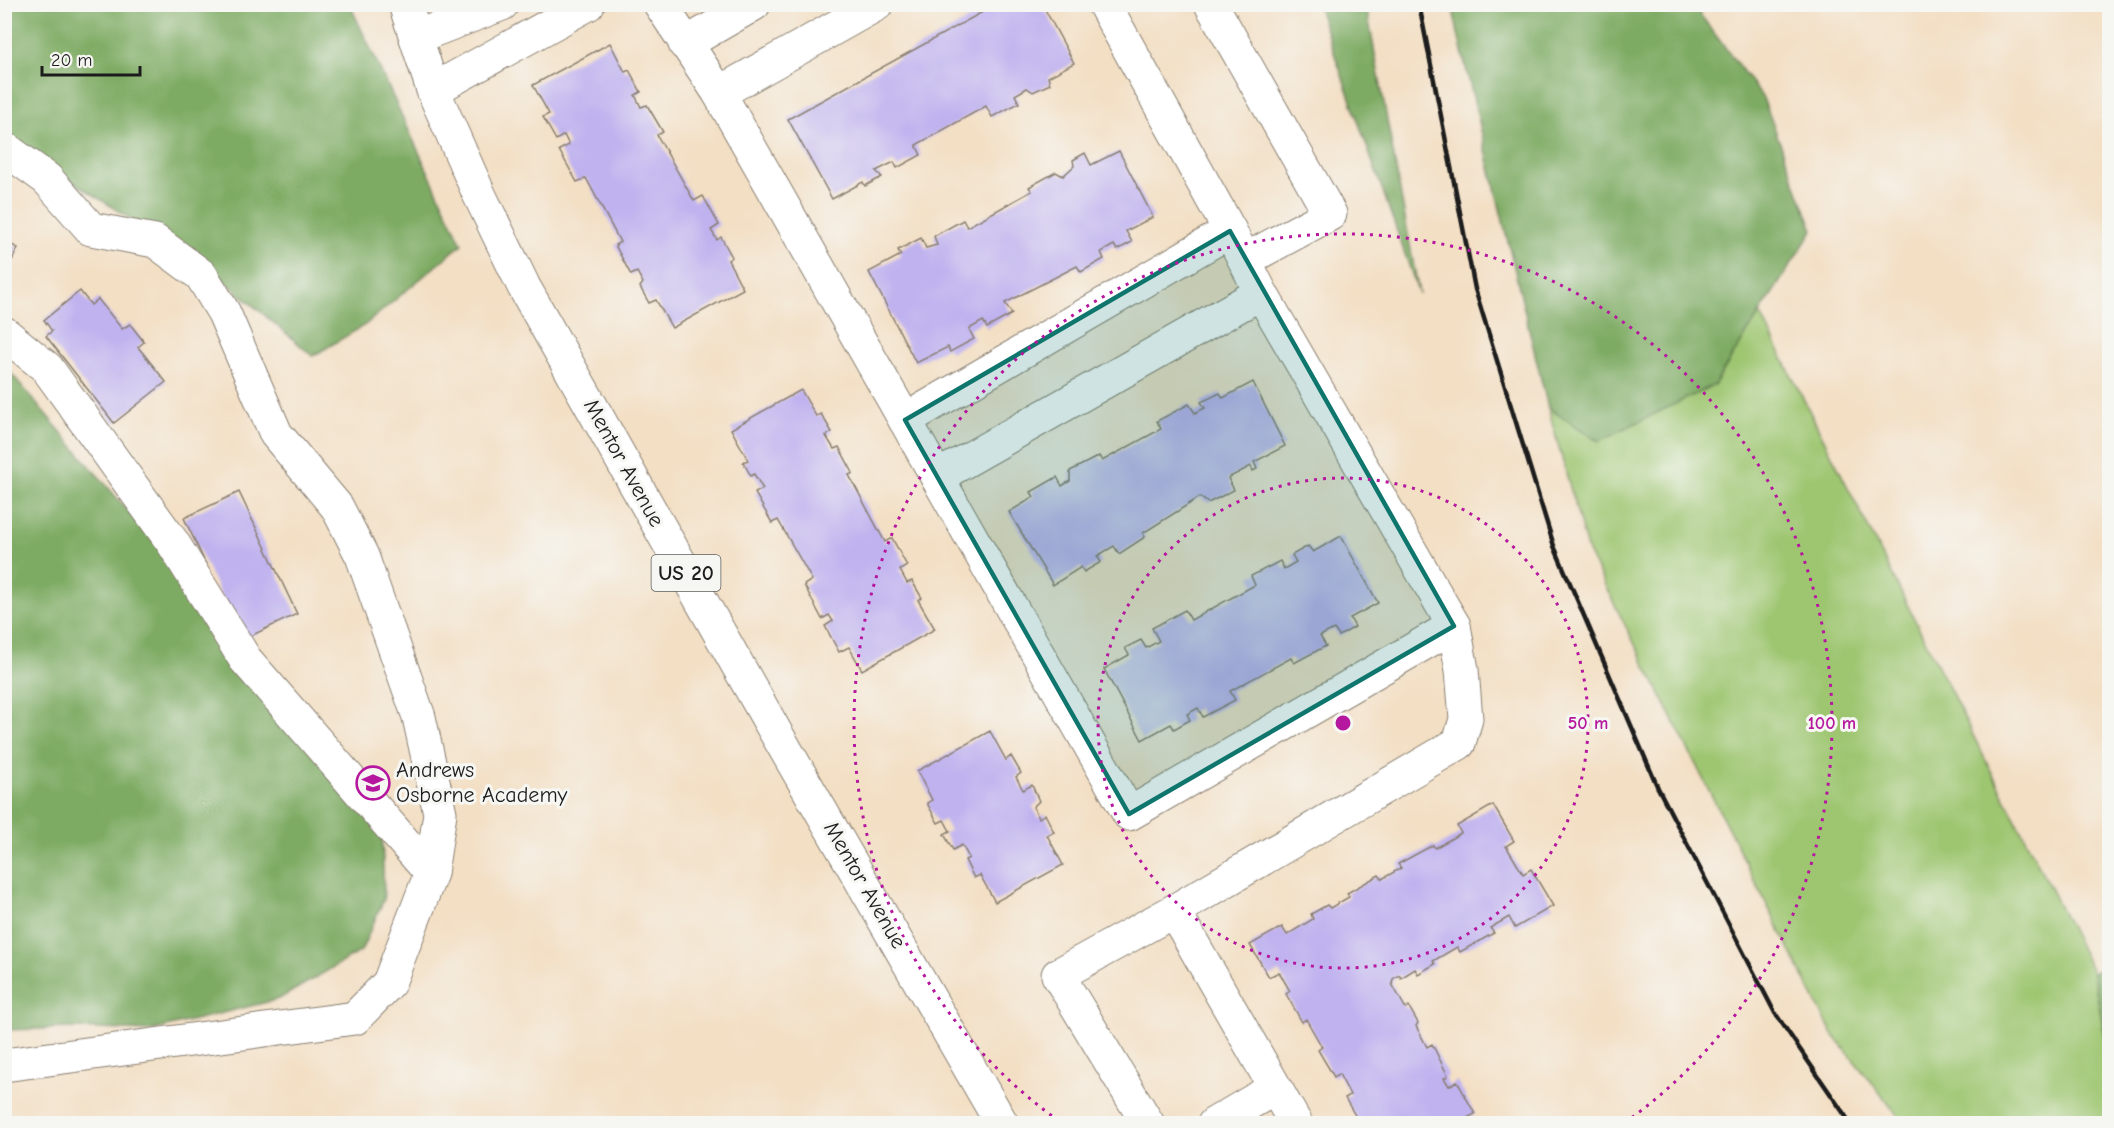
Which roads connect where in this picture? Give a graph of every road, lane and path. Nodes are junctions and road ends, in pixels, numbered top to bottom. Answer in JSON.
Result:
{"nodes":[{"id":1,"x":405,"y":4,"type":"edge"},
{"id":2,"x":502,"y":4,"type":"edge"},
{"id":3,"x":588,"y":4,"type":"edge"},
{"id":4,"x":660,"y":4,"type":"edge"},
{"id":5,"x":754,"y":4,"type":"edge"},
{"id":6,"x":877,"y":4,"type":"edge"},
{"id":7,"x":1104,"y":4,"type":"edge"},
{"id":8,"x":1211,"y":4,"type":"edge"},
{"id":9,"x":416,"y":37,"type":"junction"},
{"id":10,"x":685,"y":44,"type":"junction"},
{"id":11,"x":433,"y":90,"type":"junction"},
{"id":12,"x":719,"y":93,"type":"junction"},
{"id":13,"x":4,"y":148,"type":"edge"},
{"id":14,"x":1230,"y":231,"type":"junction"},
{"id":15,"x":1245,"y":260,"type":"junction"},
{"id":16,"x":1261,"y":293,"type":"junction"},
{"id":17,"x":4,"y":333,"type":"edge"},
{"id":18,"x":905,"y":420,"type":"junction"},
{"id":19,"x":937,"y":477,"type":"junction"},
{"id":20,"x":1454,"y":626,"type":"junction"},
{"id":21,"x":431,"y":873,"type":"junction"},
{"id":22,"x":1173,"y":911,"type":"junction"},
{"id":23,"x":4,"y":1065,"type":"edge"},
{"id":24,"x":1275,"y":1088,"type":"junction"},
{"id":25,"x":1002,"y":1124,"type":"edge"},
{"id":26,"x":1148,"y":1124,"type":"edge"},
{"id":27,"x":1214,"y":1124,"type":"edge"},
{"id":28,"x":1296,"y":1124,"type":"edge"}],
"edges":[{"from":1,"to":9,"type":"street","name":"Mentor Avenue","number":"US 20"},
{"from":2,"to":9,"type":"street"},
{"from":3,"to":11,"type":"street"},
{"from":4,"to":10,"type":"street"},
{"from":5,"to":10,"type":"street"},
{"from":6,"to":12,"type":"street"},
{"from":7,"to":14,"type":"street"},
{"from":8,"to":15,"type":"street"},
{"from":9,"to":11,"type":"street","name":"Mentor Avenue","number":"US 20"},
{"from":10,"to":12,"type":"street"},
{"from":11,"to":25,"type":"street","name":"Mentor Avenue","number":"US 20"},
{"from":12,"to":18,"type":"street"},
{"from":13,"to":21,"type":"street"},
{"from":14,"to":15,"type":"street"},
{"from":14,"to":18,"type":"street"},
{"from":15,"to":16,"type":"street"},
{"from":16,"to":19,"type":"street"},
{"from":16,"to":20,"type":"street"},
{"from":17,"to":21,"type":"street"},
{"from":18,"to":19,"type":"street"},
{"from":19,"to":20,"type":"street"},
{"from":20,"to":22,"type":"street"},
{"from":21,"to":23,"type":"street"},
{"from":22,"to":24,"type":"street"},
{"from":22,"to":26,"type":"street"},
{"from":24,"to":27,"type":"street"},
{"from":24,"to":28,"type":"street"}]}
